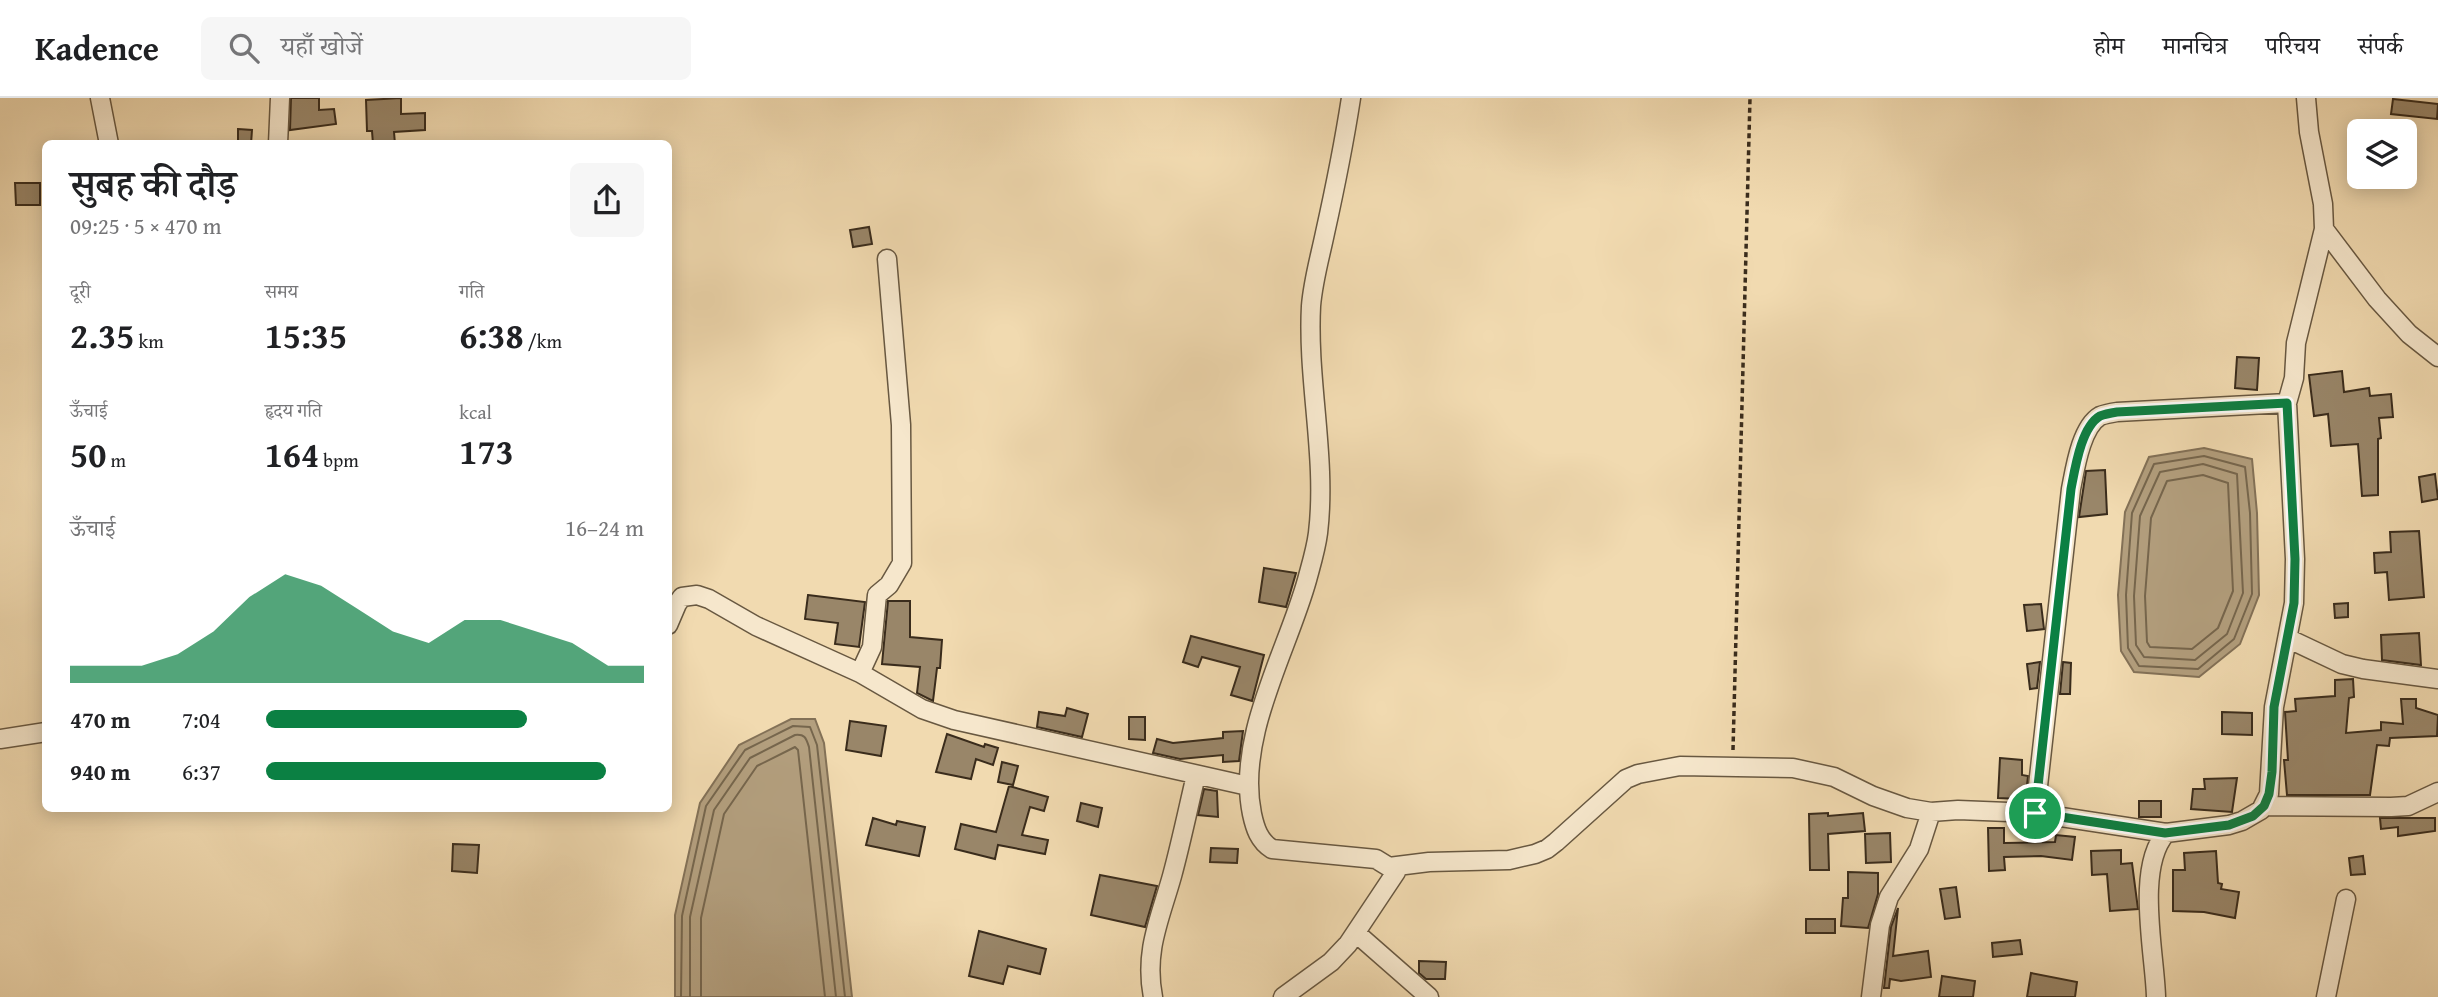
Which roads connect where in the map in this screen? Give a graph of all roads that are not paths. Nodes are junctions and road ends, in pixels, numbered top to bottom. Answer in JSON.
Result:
{"nodes":[{"id":1,"x":100,"y":98,"type":"edge"},
{"id":2,"x":281,"y":98,"type":"edge"},
{"id":3,"x":1351,"y":98,"type":"edge"},
{"id":4,"x":2306,"y":98,"type":"edge"},
{"id":5,"x":108,"y":140,"type":"edge"},
{"id":6,"x":278,"y":140,"type":"edge"},
{"id":7,"x":2324,"y":229,"type":"junction"},
{"id":8,"x":887,"y":260,"type":"dead end"},
{"id":9,"x":2438,"y":357,"type":"edge"},
{"id":10,"x":2287,"y":403,"type":"junction"},
{"id":11,"x":672,"y":616,"type":"edge"},
{"id":12,"x":2289,"y":639,"type":"junction"},
{"id":13,"x":860,"y":673,"type":"junction"},
{"id":14,"x":2438,"y":679,"type":"edge"},
{"id":15,"x":42,"y":733,"type":"edge"},
{"id":16,"x":0,"y":739,"type":"edge"},
{"id":17,"x":1196,"y":775,"type":"junction"},
{"id":18,"x":1248,"y":786,"type":"junction"},
{"id":19,"x":2438,"y":792,"type":"edge"},
{"id":20,"x":2264,"y":806,"type":"junction"},
{"id":21,"x":1931,"y":812,"type":"junction"},
{"id":22,"x":2035,"y":813,"type":"junction"},
{"id":23,"x":2165,"y":833,"type":"junction"},
{"id":24,"x":1389,"y":867,"type":"junction"},
{"id":25,"x":2346,"y":899,"type":"dead end"},
{"id":26,"x":1356,"y":933,"type":"junction"},
{"id":27,"x":1153,"y":997,"type":"edge"},
{"id":28,"x":1283,"y":997,"type":"edge"},
{"id":29,"x":1429,"y":997,"type":"edge"},
{"id":30,"x":1871,"y":997,"type":"edge"},
{"id":31,"x":2156,"y":997,"type":"edge"},
{"id":32,"x":2326,"y":997,"type":"edge"}],
"edges":[{"from":1,"to":5,"type":"street"},
{"from":2,"to":6,"type":"street"},
{"from":3,"to":18,"type":"street"},
{"from":4,"to":7,"type":"street"},
{"from":7,"to":9,"type":"street"},
{"from":7,"to":10,"type":"street"},
{"from":8,"to":13,"type":"street"},
{"from":10,"to":12,"type":"street"},
{"from":10,"to":22,"type":"street"},
{"from":11,"to":13,"type":"street"},
{"from":12,"to":14,"type":"street"},
{"from":12,"to":20,"type":"street"},
{"from":13,"to":17,"type":"street"},
{"from":15,"to":16,"type":"street"},
{"from":17,"to":18,"type":"street"},
{"from":17,"to":27,"type":"street"},
{"from":18,"to":24,"type":"street"},
{"from":19,"to":20,"type":"street"},
{"from":20,"to":23,"type":"street"},
{"from":21,"to":22,"type":"street"},
{"from":21,"to":24,"type":"street"},
{"from":21,"to":30,"type":"street"},
{"from":22,"to":23,"type":"street"},
{"from":23,"to":31,"type":"street"},
{"from":24,"to":26,"type":"street"},
{"from":25,"to":32,"type":"street"},
{"from":26,"to":28,"type":"street"},
{"from":26,"to":29,"type":"street"}]}
